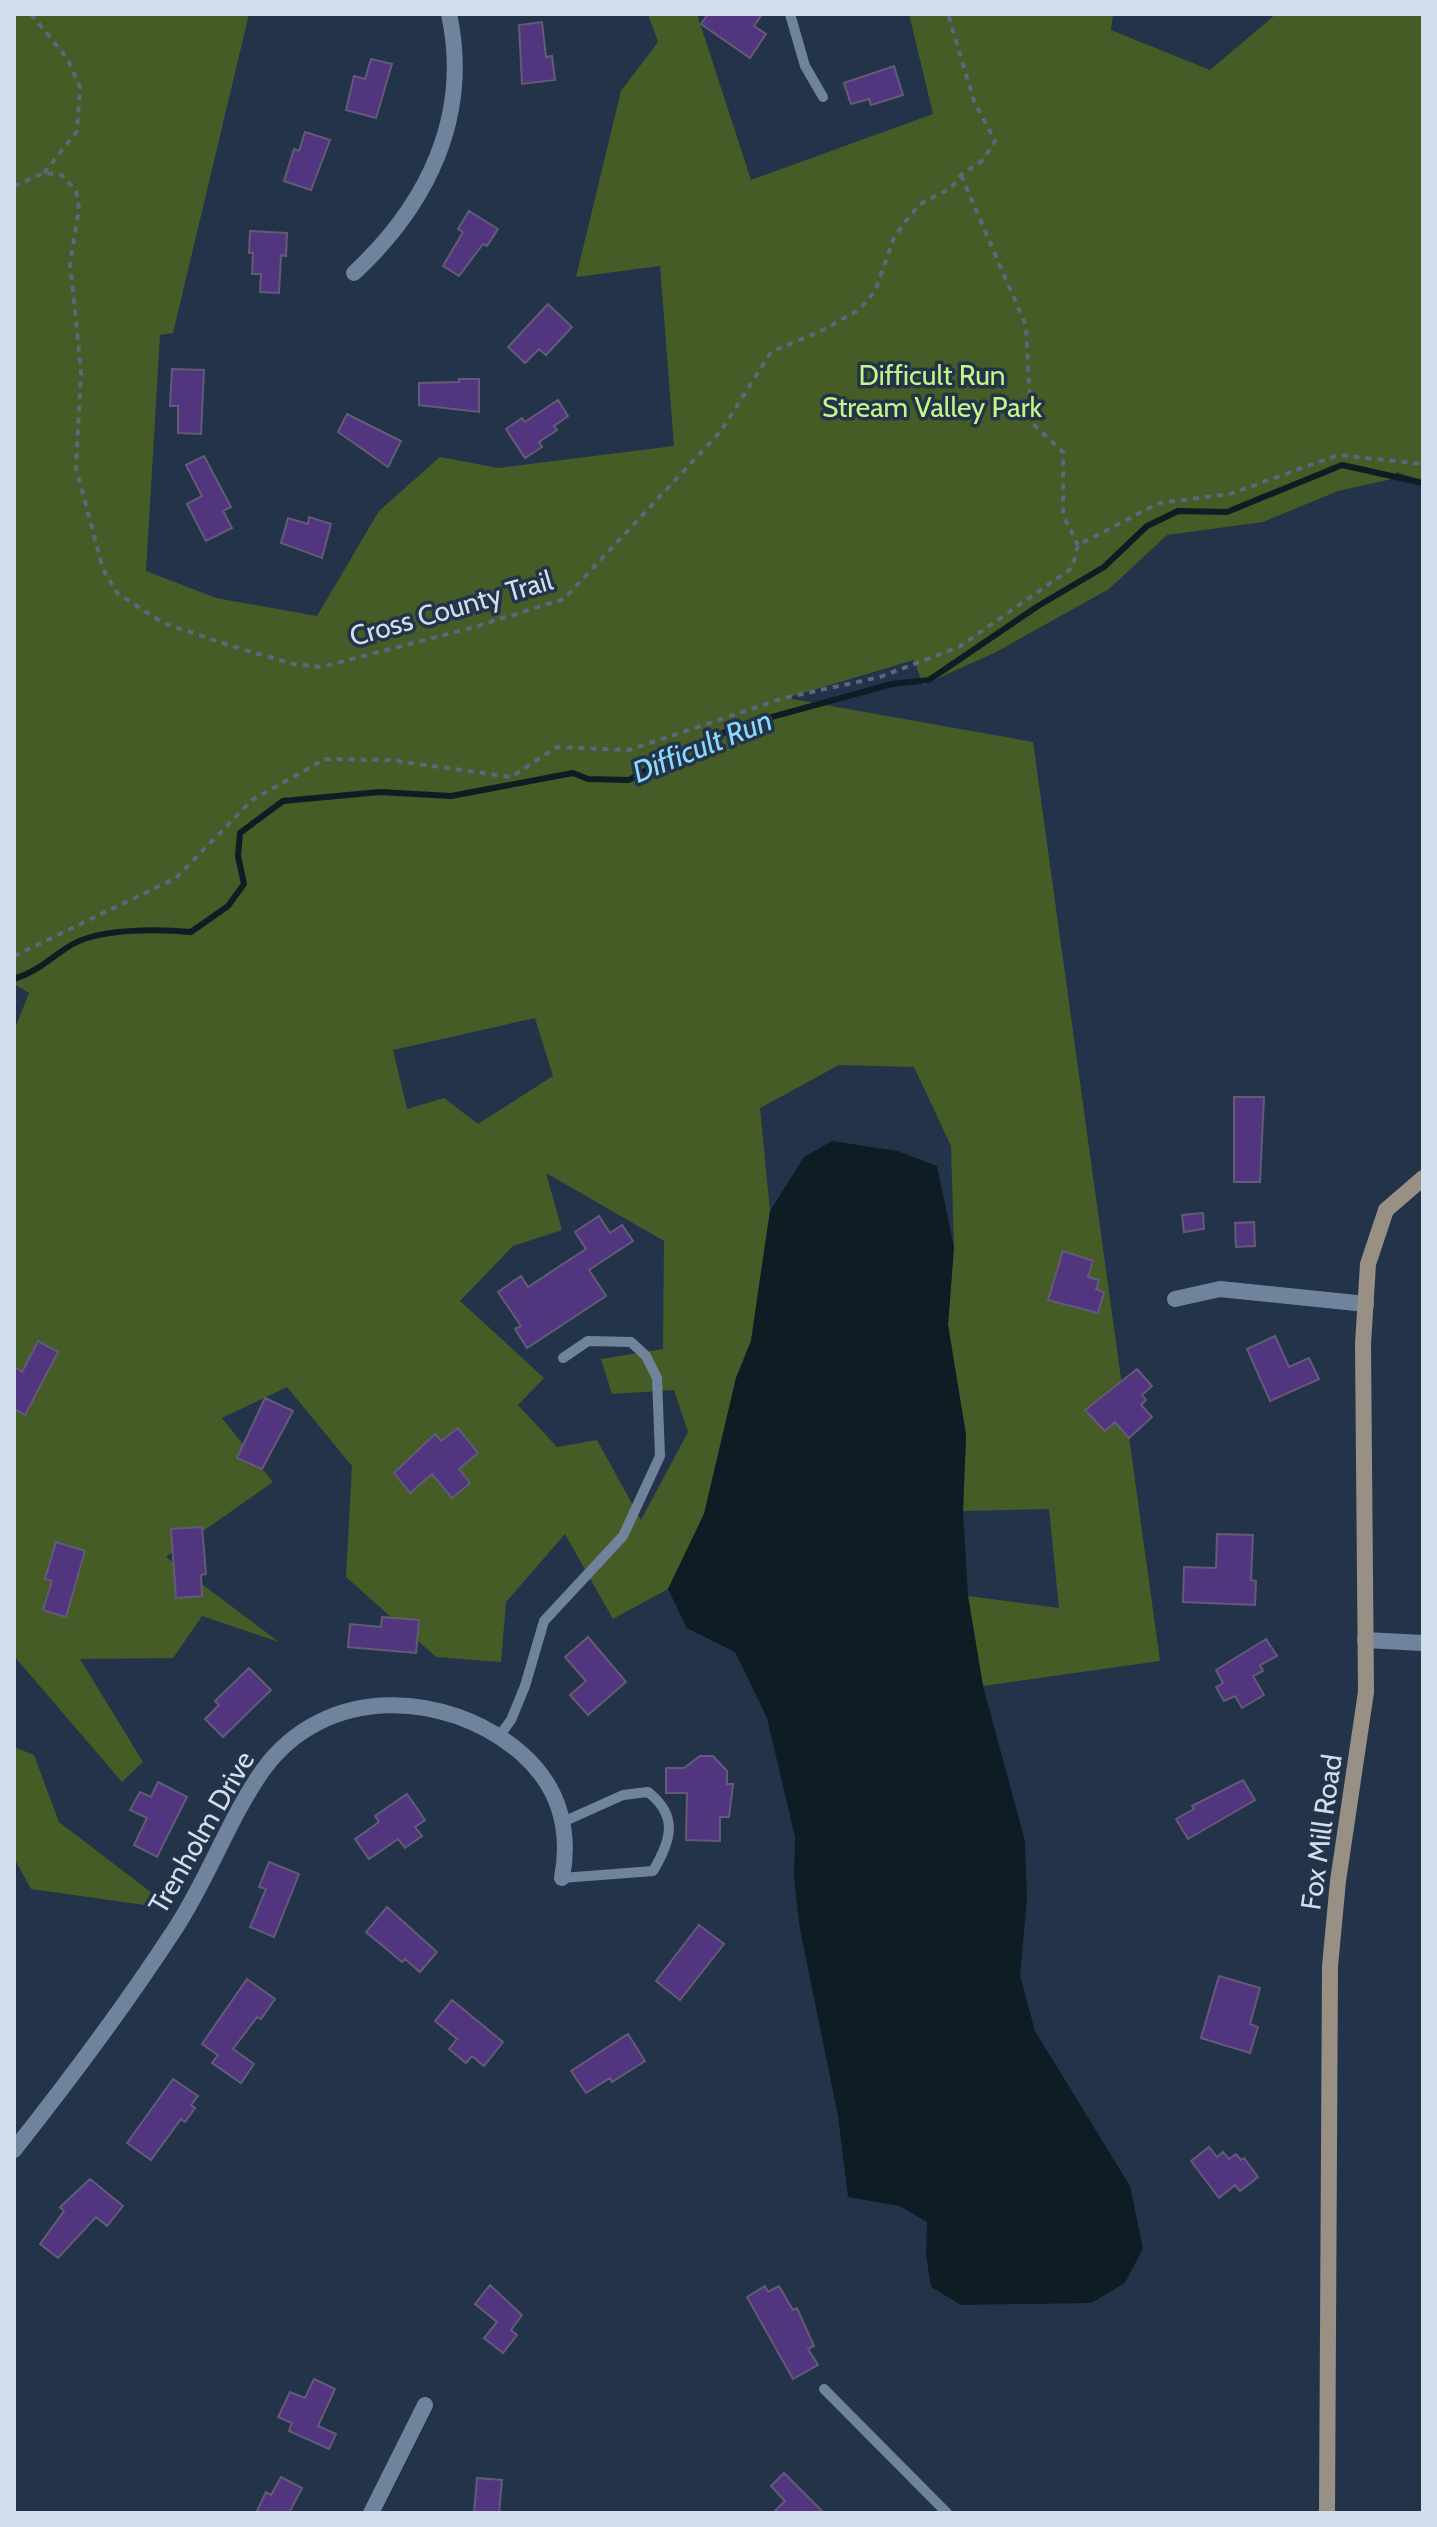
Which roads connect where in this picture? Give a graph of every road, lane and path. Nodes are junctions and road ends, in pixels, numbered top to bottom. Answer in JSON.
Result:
{"nodes":[{"id":1,"x":31,"y":14,"type":"edge"},
{"id":2,"x":449,"y":14,"type":"edge"},
{"id":3,"x":790,"y":14,"type":"edge"},
{"id":4,"x":948,"y":14,"type":"edge"},
{"id":5,"x":823,"y":97,"type":"dead end"},
{"id":6,"x":44,"y":173,"type":"junction"},
{"id":7,"x":961,"y":175,"type":"junction"},
{"id":8,"x":14,"y":186,"type":"edge"},
{"id":9,"x":354,"y":273,"type":"dead end"},
{"id":10,"x":1423,"y":464,"type":"edge"},
{"id":11,"x":1078,"y":545,"type":"junction"},
{"id":12,"x":14,"y":956,"type":"edge"},
{"id":13,"x":1423,"y":1178,"type":"edge"},
{"id":14,"x":1175,"y":1299,"type":"dead end"},
{"id":15,"x":1366,"y":1304,"type":"junction"},
{"id":16,"x":563,"y":1358,"type":"dead end"},
{"id":17,"x":1365,"y":1640,"type":"junction"},
{"id":18,"x":1423,"y":1643,"type":"edge"},
{"id":19,"x":500,"y":1735,"type":"junction"},
{"id":20,"x":565,"y":1821,"type":"junction"},
{"id":21,"x":562,"y":1878,"type":"joint"},
{"id":22,"x":14,"y":2150,"type":"edge"},
{"id":23,"x":824,"y":2389,"type":"dead end"},
{"id":24,"x":425,"y":2405,"type":"dead end"},
{"id":25,"x":371,"y":2513,"type":"edge"},
{"id":26,"x":947,"y":2513,"type":"edge"},
{"id":27,"x":1327,"y":2513,"type":"edge"}],
"edges":[{"from":1,"to":6,"type":"path"},
{"from":2,"to":9,"type":"street"},
{"from":3,"to":5,"type":"lane"},
{"from":4,"to":7,"type":"path","name":"Cross County Trail"},
{"from":6,"to":7,"type":"path","name":"Cross County Trail"},
{"from":6,"to":8,"type":"path"},
{"from":7,"to":11,"type":"path"},
{"from":10,"to":11,"type":"path"},
{"from":11,"to":12,"type":"path"},
{"from":13,"to":15,"type":"main road","name":"Fox Mill Road"},
{"from":14,"to":15,"type":"street"},
{"from":15,"to":17,"type":"main road","name":"Fox Mill Road"},
{"from":16,"to":19,"type":"lane"},
{"from":17,"to":18,"type":"street"},
{"from":17,"to":27,"type":"main road","name":"Fox Mill Road"},
{"from":19,"to":20,"type":"street","name":"Trenholm Drive"},
{"from":19,"to":22,"type":"street","name":"Trenholm Drive"},
{"from":20,"to":21,"type":"street","name":"Trenholm Drive"},
{"from":20,"to":21,"type":"lane"},
{"from":23,"to":26,"type":"lane"},
{"from":24,"to":25,"type":"street"}]}
